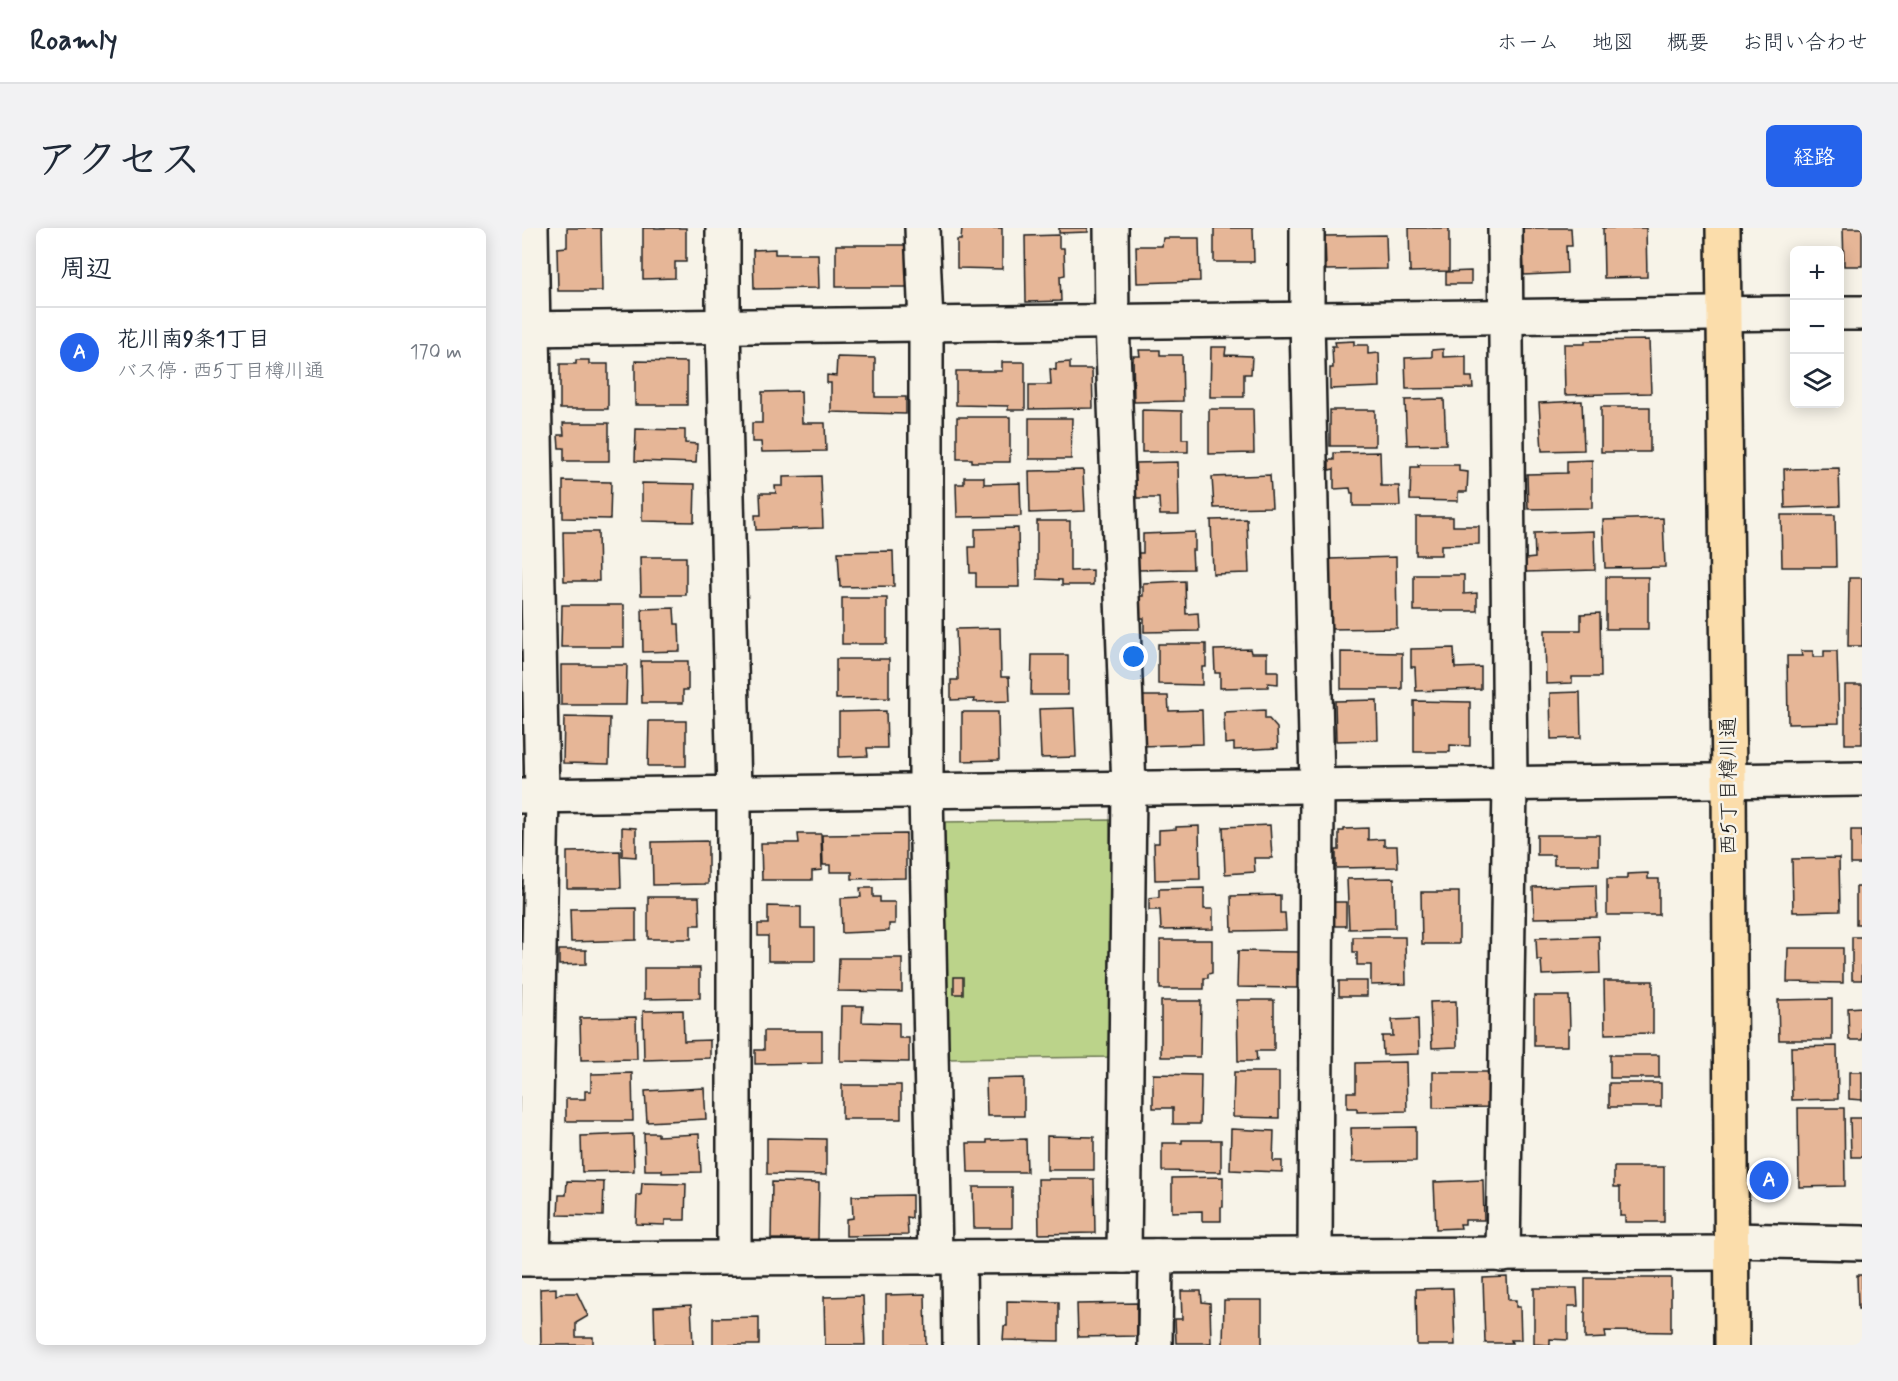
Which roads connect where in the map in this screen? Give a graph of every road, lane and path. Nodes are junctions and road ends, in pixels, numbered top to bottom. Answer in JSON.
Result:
{"nodes":[{"id":1,"x":531,"y":228,"type":"edge"},
{"id":2,"x":723,"y":228,"type":"edge"},
{"id":3,"x":922,"y":228,"type":"edge"},
{"id":4,"x":1111,"y":228,"type":"edge"},
{"id":5,"x":1307,"y":228,"type":"edge"},
{"id":6,"x":1505,"y":228,"type":"edge"},
{"id":7,"x":1723,"y":228,"type":"edge"},
{"id":8,"x":1724,"y":313,"type":"junction"},
{"id":9,"x":1790,"y":313,"type":"edge"},
{"id":10,"x":1844,"y":313,"type":"edge"},
{"id":11,"x":1862,"y":313,"type":"edge"},
{"id":12,"x":1504,"y":316,"type":"junction"},
{"id":13,"x":1307,"y":319,"type":"junction"},
{"id":14,"x":1112,"y":321,"type":"junction"},
{"id":15,"x":926,"y":323,"type":"junction"},
{"id":16,"x":723,"y":326,"type":"junction"},
{"id":17,"x":527,"y":329,"type":"edge"},
{"id":18,"x":1862,"y":779,"type":"edge"},
{"id":19,"x":1729,"y":781,"type":"junction"},
{"id":20,"x":1510,"y":783,"type":"junction"},
{"id":21,"x":1317,"y":786,"type":"junction"},
{"id":22,"x":1129,"y":789,"type":"junction"},
{"id":23,"x":926,"y":791,"type":"junction"},
{"id":24,"x":734,"y":793,"type":"junction"},
{"id":25,"x":532,"y":795,"type":"edge"},
{"id":26,"x":1862,"y":1243,"type":"edge"},
{"id":27,"x":1732,"y":1247,"type":"junction"},
{"id":28,"x":1503,"y":1255,"type":"junction"},
{"id":29,"x":1140,"y":1256,"type":"junction"},
{"id":30,"x":1315,"y":1256,"type":"junction"},
{"id":31,"x":947,"y":1257,"type":"junction"},
{"id":32,"x":734,"y":1258,"type":"junction"},
{"id":33,"x":527,"y":1259,"type":"edge"},
{"id":34,"x":960,"y":1345,"type":"edge"},
{"id":35,"x":1155,"y":1345,"type":"edge"},
{"id":36,"x":1732,"y":1345,"type":"edge"}],
"edges":[{"from":1,"to":17,"type":"street"},
{"from":2,"to":16,"type":"street"},
{"from":3,"to":15,"type":"street"},
{"from":4,"to":14,"type":"street"},
{"from":5,"to":13,"type":"street"},
{"from":6,"to":12,"type":"street"},
{"from":7,"to":8,"type":"main road","name":"西5丁目樽川通"},
{"from":8,"to":9,"type":"street"},
{"from":8,"to":12,"type":"street"},
{"from":8,"to":19,"type":"main road","name":"西5丁目樽川通"},
{"from":10,"to":11,"type":"street"},
{"from":12,"to":13,"type":"street"},
{"from":12,"to":20,"type":"street"},
{"from":13,"to":14,"type":"street"},
{"from":13,"to":21,"type":"street"},
{"from":14,"to":15,"type":"street"},
{"from":14,"to":22,"type":"street"},
{"from":15,"to":16,"type":"street"},
{"from":15,"to":23,"type":"street"},
{"from":16,"to":17,"type":"street"},
{"from":16,"to":24,"type":"street"},
{"from":17,"to":25,"type":"street"},
{"from":18,"to":19,"type":"street"},
{"from":19,"to":20,"type":"street"},
{"from":19,"to":27,"type":"main road","name":"西5丁目樽川通"},
{"from":20,"to":21,"type":"street"},
{"from":20,"to":28,"type":"street"},
{"from":21,"to":22,"type":"street"},
{"from":21,"to":30,"type":"street"},
{"from":22,"to":23,"type":"street"},
{"from":22,"to":29,"type":"street"},
{"from":23,"to":24,"type":"street"},
{"from":23,"to":31,"type":"street"},
{"from":24,"to":25,"type":"street"},
{"from":24,"to":32,"type":"street"},
{"from":25,"to":33,"type":"street"},
{"from":26,"to":27,"type":"street"},
{"from":27,"to":28,"type":"street"},
{"from":27,"to":36,"type":"main road","name":"西5丁目樽川通"},
{"from":28,"to":30,"type":"street"},
{"from":29,"to":30,"type":"street"},
{"from":29,"to":31,"type":"street"},
{"from":29,"to":35,"type":"street"},
{"from":31,"to":32,"type":"street"},
{"from":31,"to":34,"type":"street"},
{"from":32,"to":33,"type":"street"}]}
